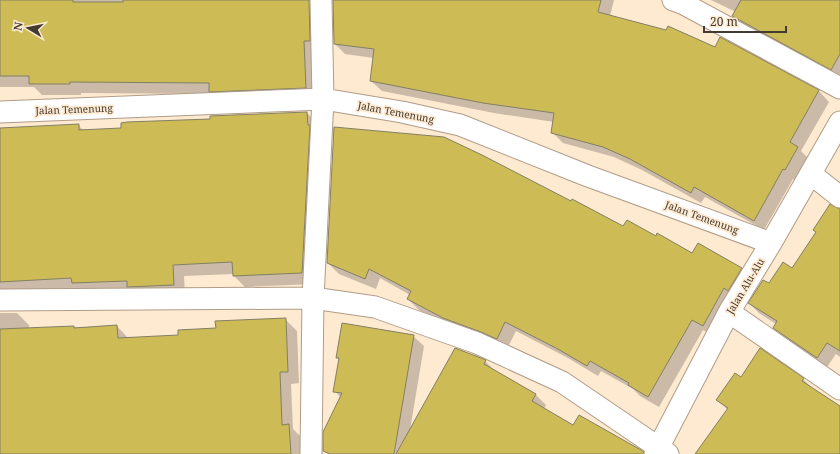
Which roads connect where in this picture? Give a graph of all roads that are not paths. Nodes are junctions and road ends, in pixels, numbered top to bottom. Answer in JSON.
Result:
{"nodes":[{"id":1,"x":321,"y":0,"type":"edge"},
{"id":2,"x":673,"y":0,"type":"edge"},
{"id":3,"x":840,"y":88,"type":"edge"},
{"id":4,"x":323,"y":99,"type":"junction"},
{"id":5,"x":0,"y":112,"type":"edge"},
{"id":6,"x":840,"y":122,"type":"edge"},
{"id":7,"x":811,"y":174,"type":"junction"},
{"id":8,"x":840,"y":197,"type":"edge"},
{"id":9,"x":771,"y":243,"type":"junction"},
{"id":10,"x":313,"y":298,"type":"junction"},
{"id":11,"x":0,"y":300,"type":"edge"},
{"id":12,"x":729,"y":312,"type":"junction"},
{"id":13,"x":840,"y":389,"type":"edge"},
{"id":14,"x":661,"y":452,"type":"edge"},
{"id":15,"x":311,"y":454,"type":"edge"}],
"edges":[{"from":1,"to":4,"type":"street"},
{"from":2,"to":3,"type":"street"},
{"from":4,"to":5,"type":"street","name":"Jalan Temenung"},
{"from":4,"to":9,"type":"street","name":"Jalan Temenung"},
{"from":4,"to":10,"type":"street"},
{"from":6,"to":7,"type":"street","name":"Jalan Alu-Alu"},
{"from":7,"to":8,"type":"street"},
{"from":7,"to":9,"type":"street","name":"Jalan Alu-Alu"},
{"from":9,"to":12,"type":"street","name":"Jalan Alu-Alu"},
{"from":10,"to":11,"type":"street"},
{"from":10,"to":14,"type":"street"},
{"from":10,"to":15,"type":"street"},
{"from":12,"to":13,"type":"street"},
{"from":12,"to":14,"type":"street","name":"Jalan Alu-Alu"}]}
